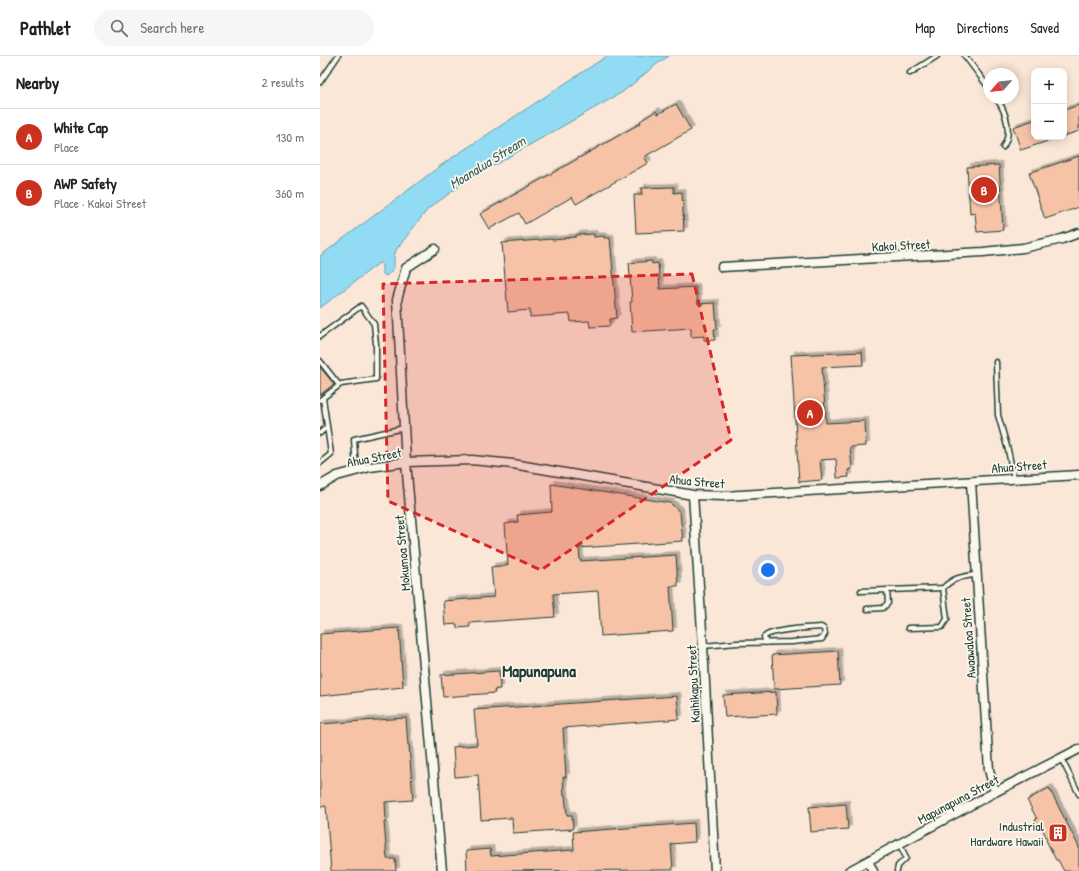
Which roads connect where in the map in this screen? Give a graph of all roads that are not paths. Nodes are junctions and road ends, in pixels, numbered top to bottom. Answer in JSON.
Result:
{"nodes":[{"id":1,"x":338,"y":56,"type":"edge"},
{"id":2,"x":937,"y":56,"type":"edge"},
{"id":3,"x":965,"y":56,"type":"edge"},
{"id":4,"x":910,"y":73,"type":"dead end"},
{"id":5,"x":983,"y":80,"type":"edge"},
{"id":6,"x":320,"y":82,"type":"edge"},
{"id":7,"x":1000,"y":104,"type":"edge"},
{"id":8,"x":1004,"y":147,"type":"dead end"},
{"id":9,"x":1079,"y":233,"type":"edge"},
{"id":10,"x":435,"y":248,"type":"dead end"},
{"id":11,"x":722,"y":267,"type":"dead end"},
{"id":12,"x":320,"y":336,"type":"edge"},
{"id":13,"x":320,"y":361,"type":"edge"},
{"id":14,"x":996,"y":362,"type":"dead end"},
{"id":15,"x":339,"y":385,"type":"junction"},
{"id":16,"x":321,"y":399,"type":"edge"},
{"id":17,"x":327,"y":427,"type":"junction"},
{"id":18,"x":404,"y":428,"type":"junction"},
{"id":19,"x":320,"y":433,"type":"edge"},
{"id":20,"x":406,"y":462,"type":"junction"},
{"id":21,"x":320,"y":463,"type":"edge"},
{"id":22,"x":356,"y":471,"type":"junction"},
{"id":23,"x":1079,"y":475,"type":"edge"},
{"id":24,"x":1014,"y":479,"type":"junction"},
{"id":25,"x":971,"y":482,"type":"junction"},
{"id":26,"x":320,"y":486,"type":"edge"},
{"id":27,"x":693,"y":495,"type":"junction"},
{"id":28,"x":976,"y":574,"type":"junction"},
{"id":29,"x":943,"y":588,"type":"junction"},
{"id":30,"x":887,"y":590,"type":"junction"},
{"id":31,"x":861,"y":591,"type":"dead end"},
{"id":32,"x":867,"y":609,"type":"dead end"},
{"id":33,"x":908,"y":628,"type":"dead end"},
{"id":34,"x":766,"y":643,"type":"junction"},
{"id":35,"x":703,"y":646,"type":"junction"},
{"id":36,"x":1079,"y":749,"type":"edge"},
{"id":37,"x":1061,"y":758,"type":"junction"},
{"id":38,"x":996,"y":792,"type":"junction"},
{"id":39,"x":1079,"y":794,"type":"edge"},
{"id":40,"x":899,"y":843,"type":"junction"},
{"id":41,"x":868,"y":862,"type":"junction"},
{"id":42,"x":442,"y":871,"type":"edge"},
{"id":43,"x":715,"y":871,"type":"edge"},
{"id":44,"x":848,"y":871,"type":"edge"},
{"id":45,"x":873,"y":871,"type":"edge"},
{"id":46,"x":897,"y":871,"type":"edge"}],
"edges":[{"from":1,"to":6,"type":"lane"},
{"from":2,"to":4,"type":"lane"},
{"from":3,"to":5,"type":"lane"},
{"from":7,"to":8,"type":"lane"},
{"from":9,"to":11,"type":"street","name":"Kakoi Street"},
{"from":10,"to":18,"type":"street","name":"Mokumoa Street"},
{"from":12,"to":15,"type":"lane"},
{"from":13,"to":15,"type":"lane"},
{"from":14,"to":24,"type":"lane"},
{"from":15,"to":16,"type":"lane"},
{"from":16,"to":17,"type":"lane"},
{"from":17,"to":19,"type":"lane"},
{"from":17,"to":21,"type":"lane"},
{"from":18,"to":20,"type":"street","name":"Mokumoa Street"},
{"from":18,"to":22,"type":"lane"},
{"from":20,"to":22,"type":"street","name":"Ahua Street"},
{"from":20,"to":27,"type":"street","name":"Ahua Street"},
{"from":20,"to":42,"type":"street","name":"Mokumoa Street"},
{"from":22,"to":26,"type":"street","name":"Ahua Street"},
{"from":23,"to":24,"type":"street","name":"Ahua Street"},
{"from":24,"to":25,"type":"street","name":"Ahua Street"},
{"from":25,"to":27,"type":"street","name":"Ahua Street"},
{"from":25,"to":28,"type":"street","name":"Awaawaloa Street"},
{"from":27,"to":35,"type":"street","name":"Kaihikapu Street"},
{"from":28,"to":29,"type":"lane"},
{"from":28,"to":38,"type":"street","name":"Awaawaloa Street"},
{"from":29,"to":30,"type":"lane"},
{"from":29,"to":33,"type":"lane"},
{"from":30,"to":31,"type":"lane"},
{"from":30,"to":32,"type":"lane"},
{"from":34,"to":34,"type":"lane"},
{"from":34,"to":35,"type":"lane"},
{"from":35,"to":43,"type":"street","name":"Kaihikapu Street"},
{"from":36,"to":37,"type":"street","name":"Mapunapuna Street"},
{"from":37,"to":38,"type":"street","name":"Mapunapuna Street"},
{"from":37,"to":39,"type":"lane"},
{"from":38,"to":40,"type":"street","name":"Mapunapuna Street"},
{"from":40,"to":41,"type":"street","name":"Mapunapuna Street"},
{"from":40,"to":46,"type":"lane"},
{"from":41,"to":44,"type":"street","name":"Mapunapuna Street"},
{"from":41,"to":45,"type":"street"}]}
